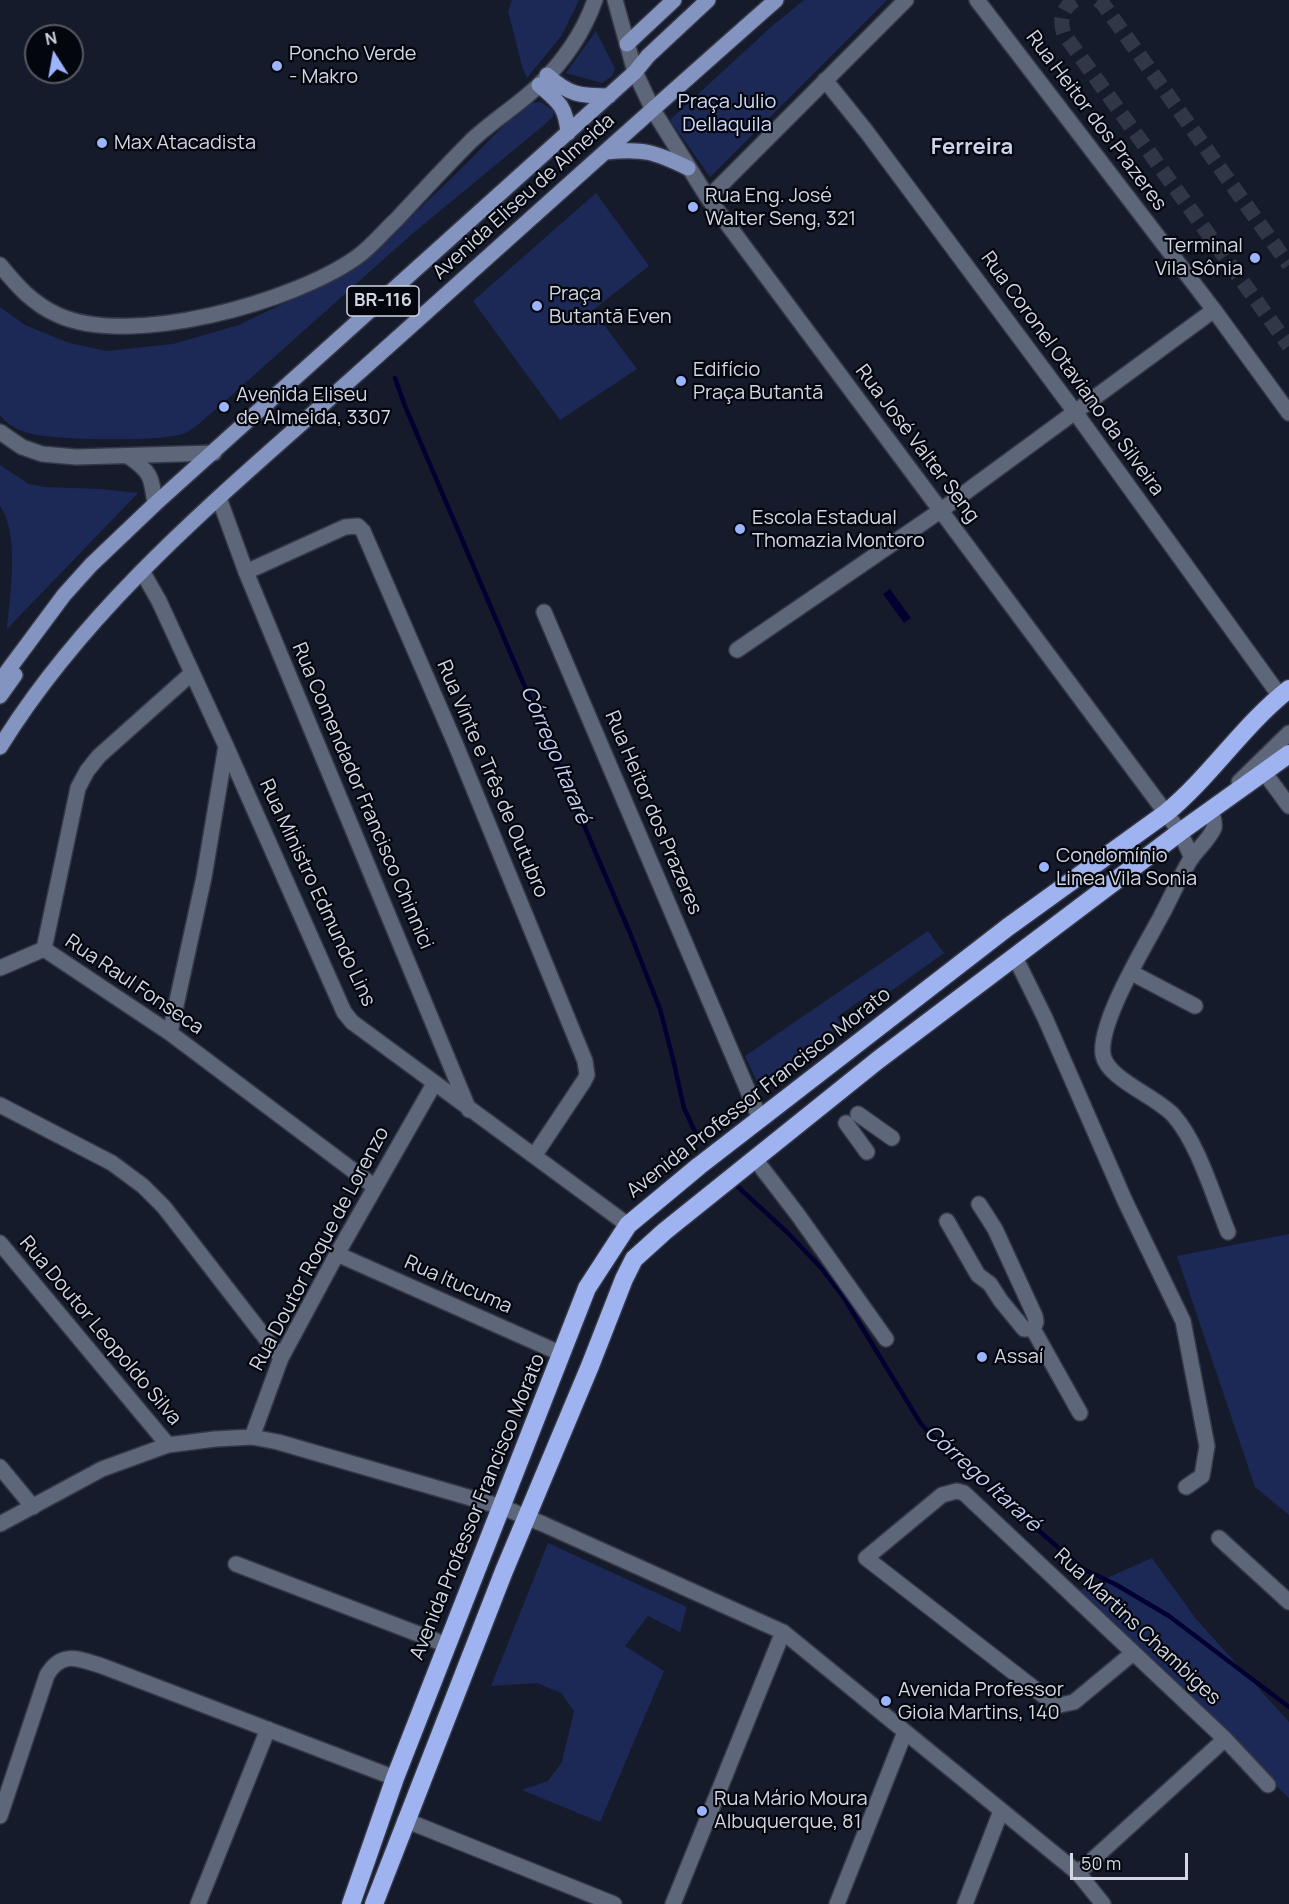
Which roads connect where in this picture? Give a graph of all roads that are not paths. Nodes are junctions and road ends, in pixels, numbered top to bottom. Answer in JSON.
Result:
{"nodes":[{"id":1,"x":595,"y":0,"type":"edge"},
{"id":2,"x":615,"y":0,"type":"edge"},
{"id":3,"x":674,"y":0,"type":"edge"},
{"id":4,"x":708,"y":0,"type":"edge"},
{"id":5,"x":776,"y":0,"type":"edge"},
{"id":6,"x":906,"y":0,"type":"edge"},
{"id":7,"x":977,"y":0,"type":"edge"},
{"id":8,"x":627,"y":44,"type":"junction"},
{"id":9,"x":635,"y":72,"type":"junction"},
{"id":10,"x":543,"y":80,"type":"junction"},
{"id":11,"x":825,"y":80,"type":"junction"},
{"id":12,"x":609,"y":96,"type":"junction"},
{"id":13,"x":653,"y":110,"type":"junction"},
{"id":14,"x":568,"y":133,"type":"junction"},
{"id":15,"x":606,"y":152,"type":"junction"},
{"id":16,"x":688,"y":168,"type":"junction"},
{"id":17,"x":708,"y":198,"type":"junction"},
{"id":18,"x":0,"y":265,"type":"edge"},
{"id":19,"x":1214,"y":310,"type":"junction"},
{"id":20,"x":1075,"y":412,"type":"junction"},
{"id":21,"x":1289,"y":413,"type":"edge"},
{"id":22,"x":0,"y":432,"type":"edge"},
{"id":23,"x":214,"y":453,"type":"junction"},
{"id":24,"x":128,"y":456,"type":"junction"},
{"id":25,"x":219,"y":498,"type":"junction"},
{"id":26,"x":155,"y":504,"type":"junction"},
{"id":27,"x":940,"y":511,"type":"junction"},
{"id":28,"x":142,"y":571,"type":"junction"},
{"id":29,"x":246,"y":572,"type":"junction"},
{"id":30,"x":544,"y":612,"type":"dead end"},
{"id":31,"x":25,"y":647,"type":"junction"},
{"id":32,"x":737,"y":650,"type":"dead end"},
{"id":33,"x":192,"y":674,"type":"junction"},
{"id":34,"x":0,"y":681,"type":"edge"},
{"id":35,"x":1284,"y":693,"type":"edge"},
{"id":36,"x":0,"y":696,"type":"edge"},
{"id":37,"x":1289,"y":733,"type":"edge"},
{"id":38,"x":3,"y":738,"type":"edge"},
{"id":39,"x":226,"y":746,"type":"junction"},
{"id":40,"x":1289,"y":754,"type":"edge"},
{"id":41,"x":1264,"y":772,"type":"junction"},
{"id":42,"x":1289,"y":806,"type":"edge"},
{"id":43,"x":1211,"y":810,"type":"junction"},
{"id":44,"x":1166,"y":813,"type":"junction"},
{"id":45,"x":1180,"y":832,"type":"junction"},
{"id":46,"x":1192,"y":858,"type":"junction"},
{"id":47,"x":44,"y":949,"type":"junction"},
{"id":48,"x":1015,"y":957,"type":"junction"},
{"id":49,"x":0,"y":968,"type":"edge"},
{"id":50,"x":1131,"y":973,"type":"junction"},
{"id":51,"x":1195,"y":1006,"type":"dead end"},
{"id":52,"x":170,"y":1033,"type":"junction"},
{"id":53,"x":434,"y":1084,"type":"junction"},
{"id":54,"x":0,"y":1105,"type":"edge"},
{"id":55,"x":469,"y":1110,"type":"junction"},
{"id":56,"x":760,"y":1119,"type":"junction"},
{"id":57,"x":892,"y":1138,"type":"dead end"},
{"id":58,"x":867,"y":1152,"type":"dead end"},
{"id":59,"x":534,"y":1156,"type":"junction"},
{"id":60,"x":755,"y":1159,"type":"junction"},
{"id":61,"x":375,"y":1187,"type":"junction"},
{"id":62,"x":980,"y":1204,"type":"dead end"},
{"id":63,"x":947,"y":1221,"type":"dead end"},
{"id":64,"x":628,"y":1226,"type":"junction"},
{"id":65,"x":1228,"y":1232,"type":"dead end"},
{"id":66,"x":0,"y":1243,"type":"edge"},
{"id":67,"x":337,"y":1254,"type":"junction"},
{"id":68,"x":1034,"y":1329,"type":"junction"},
{"id":69,"x":886,"y":1339,"type":"dead end"},
{"id":70,"x":562,"y":1354,"type":"junction"},
{"id":71,"x":281,"y":1358,"type":"junction"},
{"id":72,"x":1080,"y":1413,"type":"dead end"},
{"id":73,"x":252,"y":1437,"type":"junction"},
{"id":74,"x":168,"y":1445,"type":"junction"},
{"id":75,"x":0,"y":1467,"type":"edge"},
{"id":76,"x":1186,"y":1487,"type":"dead end"},
{"id":77,"x":33,"y":1507,"type":"junction"},
{"id":78,"x":502,"y":1507,"type":"junction"},
{"id":79,"x":526,"y":1517,"type":"junction"},
{"id":80,"x":0,"y":1524,"type":"edge"},
{"id":81,"x":1220,"y":1538,"type":"dead end"},
{"id":82,"x":236,"y":1564,"type":"dead end"},
{"id":83,"x":1289,"y":1602,"type":"edge"},
{"id":84,"x":783,"y":1632,"type":"junction"},
{"id":85,"x":447,"y":1645,"type":"junction"},
{"id":86,"x":1133,"y":1653,"type":"junction"},
{"id":87,"x":268,"y":1729,"type":"junction"},
{"id":88,"x":905,"y":1732,"type":"junction"},
{"id":89,"x":1225,"y":1739,"type":"junction"},
{"id":90,"x":395,"y":1778,"type":"junction"},
{"id":91,"x":1268,"y":1785,"type":"dead end"},
{"id":92,"x":1001,"y":1811,"type":"junction"},
{"id":93,"x":0,"y":1816,"type":"edge"},
{"id":94,"x":405,"y":1820,"type":"junction"},
{"id":95,"x":1078,"y":1873,"type":"junction"},
{"id":96,"x":198,"y":1904,"type":"edge"},
{"id":97,"x":351,"y":1904,"type":"edge"},
{"id":98,"x":374,"y":1904,"type":"edge"},
{"id":99,"x":614,"y":1904,"type":"edge"},
{"id":100,"x":674,"y":1904,"type":"edge"},
{"id":101,"x":837,"y":1904,"type":"edge"},
{"id":102,"x":965,"y":1904,"type":"edge"},
{"id":103,"x":1103,"y":1904,"type":"edge"}],
"edges":[{"from":1,"to":10,"type":"street"},
{"from":2,"to":8,"type":"street","name":"Rua José Valter Seng"},
{"from":3,"to":8,"type":"main road"},
{"from":4,"to":9,"type":"main road","name":"Avenida Eliseu de Almeida","number":"BR-116"},
{"from":5,"to":13,"type":"main road","name":"Avenida Eliseu de Almeida","number":"BR-116"},
{"from":6,"to":11,"type":"street"},
{"from":7,"to":19,"type":"street","name":"Rua Heitor dos Prazeres"},
{"from":8,"to":9,"type":"street","name":"Rua José Valter Seng"},
{"from":9,"to":12,"type":"main road","name":"Avenida Eliseu de Almeida","number":"BR-116"},
{"from":9,"to":13,"type":"street","name":"Rua José Valter Seng"},
{"from":10,"to":12,"type":"main road"},
{"from":10,"to":14,"type":"main road"},
{"from":10,"to":18,"type":"street"},
{"from":11,"to":17,"type":"street"},
{"from":11,"to":20,"type":"street","name":"Rua Coronel Otaviano da Silveira"},
{"from":12,"to":14,"type":"main road","name":"Avenida Eliseu de Almeida","number":"BR-116"},
{"from":13,"to":15,"type":"main road","name":"Avenida Eliseu de Almeida","number":"BR-116"},
{"from":13,"to":16,"type":"street","name":"Rua José Valter Seng"},
{"from":14,"to":23,"type":"main road","name":"Avenida Eliseu de Almeida","number":"BR-116"},
{"from":15,"to":16,"type":"main road"},
{"from":15,"to":25,"type":"main road","name":"Avenida Eliseu de Almeida","number":"BR-116"},
{"from":16,"to":17,"type":"street","name":"Rua José Valter Seng"},
{"from":17,"to":27,"type":"street","name":"Rua José Valter Seng"},
{"from":19,"to":20,"type":"street"},
{"from":19,"to":21,"type":"street","name":"Rua Heitor dos Prazeres"},
{"from":20,"to":27,"type":"street"},
{"from":20,"to":35,"type":"street","name":"Rua Coronel Otaviano da Silveira"},
{"from":22,"to":24,"type":"street"},
{"from":23,"to":24,"type":"street"},
{"from":23,"to":26,"type":"main road","name":"Avenida Eliseu de Almeida","number":"BR-116"},
{"from":24,"to":26,"type":"street"},
{"from":25,"to":28,"type":"main road","name":"Avenida Eliseu de Almeida","number":"BR-116"},
{"from":25,"to":29,"type":"street","name":"Rua Comendador Francisco Chinnici"},
{"from":26,"to":31,"type":"main road","number":"BR-116"},
{"from":27,"to":32,"type":"street"},
{"from":27,"to":44,"type":"street","name":"Rua José Valter Seng"},
{"from":28,"to":33,"type":"street","name":"Rua Ministro Edmundo Lins"},
{"from":28,"to":38,"type":"main road","number":"BR-116"},
{"from":29,"to":55,"type":"street","name":"Rua Comendador Francisco Chinnici"},
{"from":29,"to":59,"type":"street","name":"Rua Vinte e Três de Outubro"},
{"from":30,"to":56,"type":"street","name":"Rua Heitor dos Prazeres"},
{"from":31,"to":34,"type":"main road","number":"BR-116"},
{"from":31,"to":36,"type":"main road"},
{"from":33,"to":39,"type":"street","name":"Rua Ministro Edmundo Lins"},
{"from":33,"to":47,"type":"street","name":"Rua Raul Fonseca"},
{"from":35,"to":44,"type":"highway","name":"Avenida Professor Francisco Morato"},
{"from":37,"to":43,"type":"street"},
{"from":39,"to":52,"type":"street"},
{"from":39,"to":53,"type":"street","name":"Rua Ministro Edmundo Lins"},
{"from":40,"to":41,"type":"highway"},
{"from":41,"to":42,"type":"street"},
{"from":41,"to":43,"type":"highway"},
{"from":43,"to":45,"type":"highway"},
{"from":43,"to":46,"type":"street"},
{"from":44,"to":45,"type":"street","name":"Rua José Valter Seng"},
{"from":44,"to":56,"type":"highway","name":"Avenida Professor Francisco Morato"},
{"from":45,"to":46,"type":"street","name":"Rua José Valter Seng"},
{"from":45,"to":48,"type":"highway"},
{"from":46,"to":50,"type":"street"},
{"from":47,"to":49,"type":"street"},
{"from":47,"to":52,"type":"street","name":"Rua Raul Fonseca"},
{"from":48,"to":60,"type":"highway"},
{"from":48,"to":76,"type":"street"},
{"from":50,"to":51,"type":"street"},
{"from":50,"to":65,"type":"street"},
{"from":52,"to":61,"type":"street","name":"Rua Raul Fonseca"},
{"from":53,"to":55,"type":"street","name":"Rua Ministro Edmundo Lins"},
{"from":53,"to":61,"type":"street","name":"Rua Doutor Roque de Lorenzo"},
{"from":54,"to":71,"type":"street"},
{"from":55,"to":59,"type":"street","name":"Rua Ministro Edmundo Lins"},
{"from":56,"to":64,"type":"highway","name":"Avenida Professor Francisco Morato"},
{"from":57,"to":58,"type":"street"},
{"from":59,"to":64,"type":"street","name":"Rua Ministro Edmundo Lins"},
{"from":60,"to":69,"type":"street"},
{"from":60,"to":79,"type":"highway"},
{"from":61,"to":67,"type":"street","name":"Rua Doutor Roque de Lorenzo"},
{"from":62,"to":68,"type":"street"},
{"from":63,"to":68,"type":"street"},
{"from":64,"to":70,"type":"highway","name":"Avenida Professor Francisco Morato"},
{"from":66,"to":74,"type":"street","name":"Rua Doutor Leopoldo Silva"},
{"from":67,"to":70,"type":"street","name":"Rua Itucuma"},
{"from":67,"to":71,"type":"street","name":"Rua Doutor Roque de Lorenzo"},
{"from":68,"to":72,"type":"street"},
{"from":70,"to":78,"type":"highway","name":"Avenida Professor Francisco Morato"},
{"from":71,"to":73,"type":"street","name":"Rua Doutor Roque de Lorenzo"},
{"from":73,"to":74,"type":"street"},
{"from":73,"to":78,"type":"street"},
{"from":74,"to":77,"type":"street"},
{"from":75,"to":77,"type":"street"},
{"from":77,"to":80,"type":"street"},
{"from":78,"to":79,"type":"street"},
{"from":78,"to":85,"type":"highway","name":"Avenida Professor Francisco Morato"},
{"from":79,"to":84,"type":"street"},
{"from":79,"to":94,"type":"highway"},
{"from":81,"to":83,"type":"street"},
{"from":82,"to":85,"type":"street"},
{"from":84,"to":88,"type":"street"},
{"from":84,"to":100,"type":"street"},
{"from":85,"to":90,"type":"highway","name":"Avenida Professor Francisco Morato"},
{"from":86,"to":86,"type":"street","name":"Rua Martins Chambiges"},
{"from":86,"to":89,"type":"street","name":"Rua Martins Chambiges"},
{"from":87,"to":90,"type":"street"},
{"from":87,"to":93,"type":"street"},
{"from":87,"to":96,"type":"street"},
{"from":88,"to":92,"type":"street"},
{"from":88,"to":101,"type":"street"},
{"from":89,"to":91,"type":"street","name":"Rua Martins Chambiges"},
{"from":89,"to":95,"type":"street"},
{"from":90,"to":97,"type":"highway","name":"Avenida Professor Francisco Morato"},
{"from":92,"to":95,"type":"street"},
{"from":92,"to":102,"type":"street"},
{"from":94,"to":98,"type":"highway"},
{"from":94,"to":99,"type":"street"},
{"from":95,"to":103,"type":"street"}]}
